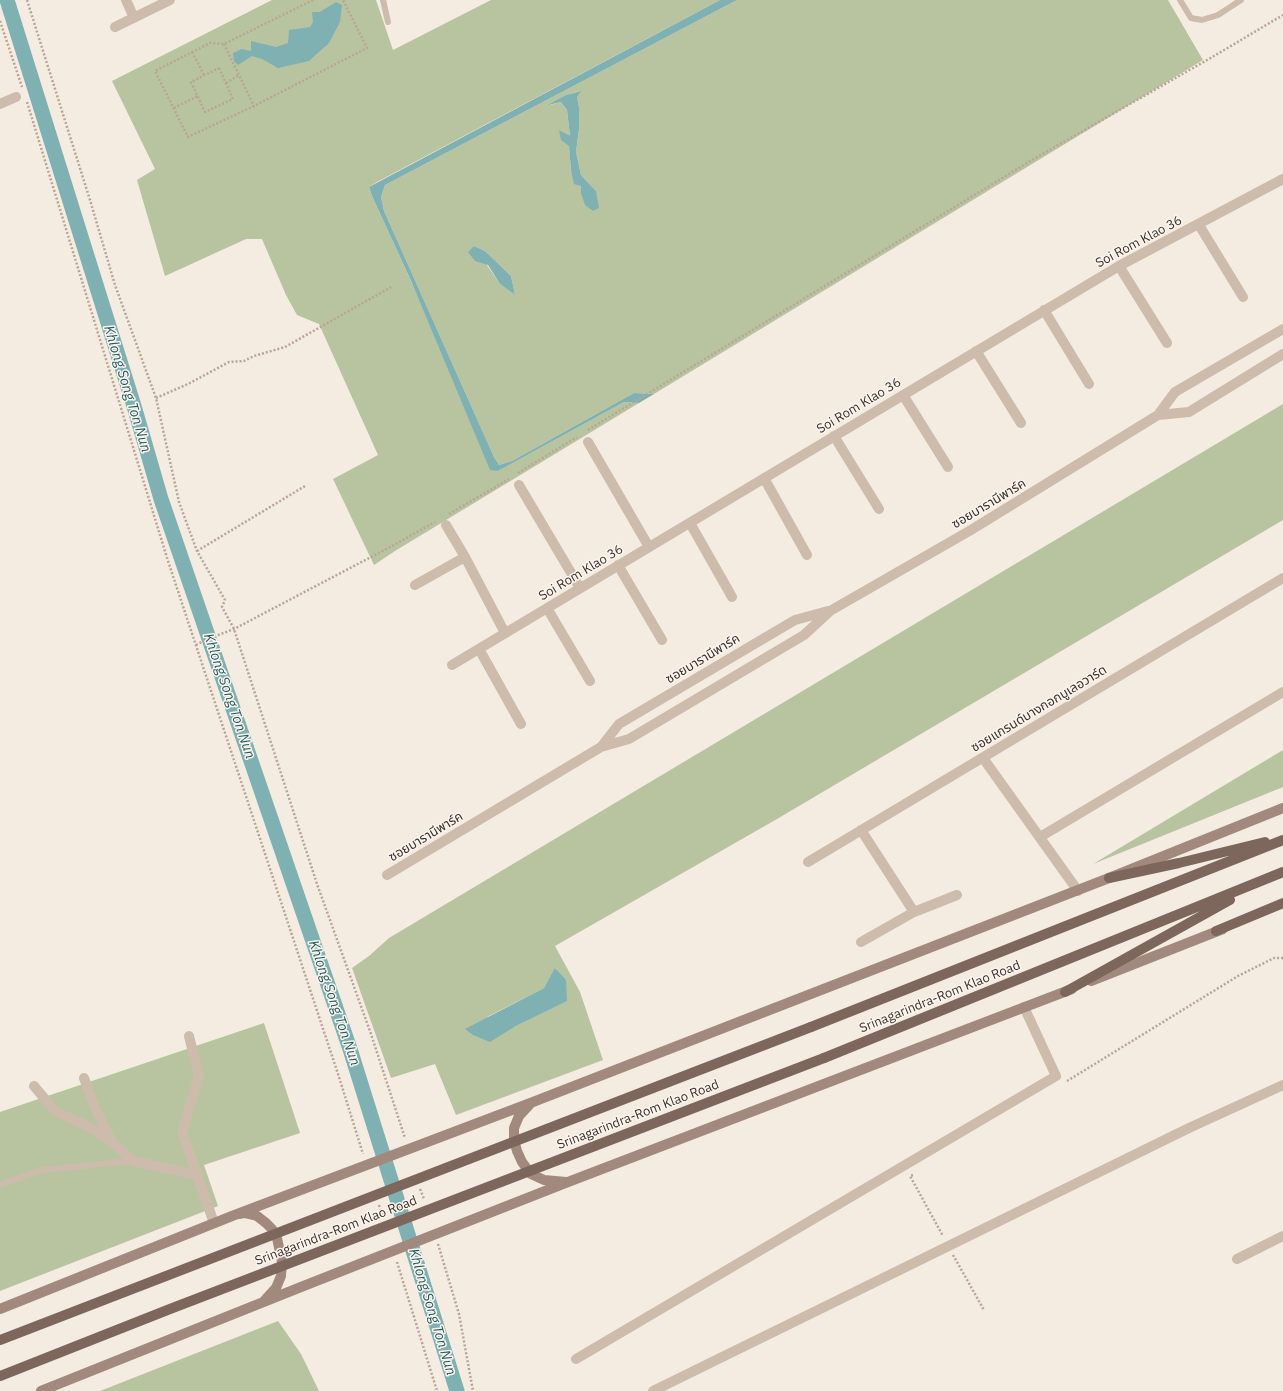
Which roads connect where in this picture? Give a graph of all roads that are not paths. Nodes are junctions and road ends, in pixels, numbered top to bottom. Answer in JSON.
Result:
{"nodes":[{"id":1,"x":126,"y":0,"type":"edge"},
{"id":2,"x":170,"y":0,"type":"edge"},
{"id":3,"x":383,"y":0,"type":"edge"},
{"id":4,"x":1180,"y":0,"type":"edge"},
{"id":5,"x":1241,"y":0,"type":"edge"},
{"id":6,"x":134,"y":18,"type":"junction"},
{"id":7,"x":388,"y":22,"type":"dead end"},
{"id":8,"x":115,"y":27,"type":"dead end"},
{"id":9,"x":20,"y":95,"type":"road end"},
{"id":10,"x":0,"y":104,"type":"edge"},
{"id":11,"x":1282,"y":182,"type":"edge"},
{"id":12,"x":1199,"y":225,"type":"junction"},
{"id":13,"x":1119,"y":266,"type":"junction"},
{"id":14,"x":1243,"y":297,"type":"dead end"},
{"id":15,"x":1044,"y":310,"type":"junction"},
{"id":16,"x":1283,"y":329,"type":"edge"},
{"id":17,"x":1167,"y":343,"type":"dead end"},
{"id":18,"x":976,"y":351,"type":"junction"},
{"id":19,"x":1283,"y":354,"type":"edge"},
{"id":20,"x":1089,"y":384,"type":"dead end"},
{"id":21,"x":903,"y":395,"type":"junction"},
{"id":22,"x":1158,"y":415,"type":"junction"},
{"id":23,"x":1021,"y":423,"type":"dead end"},
{"id":24,"x":834,"y":436,"type":"junction"},
{"id":25,"x":588,"y":442,"type":"dead end"},
{"id":26,"x":948,"y":467,"type":"dead end"},
{"id":27,"x":764,"y":478,"type":"junction"},
{"id":28,"x":519,"y":485,"type":"dead end"},
{"id":29,"x":879,"y":509,"type":"dead end"},
{"id":30,"x":444,"y":520,"type":"road end"},
{"id":31,"x":690,"y":523,"type":"junction"},
{"id":32,"x":649,"y":547,"type":"junction"},
{"id":33,"x":807,"y":555,"type":"dead end"},
{"id":34,"x":465,"y":557,"type":"junction"},
{"id":35,"x":618,"y":565,"type":"junction"},
{"id":36,"x":1283,"y":578,"type":"edge"},
{"id":37,"x":415,"y":585,"type":"dead end"},
{"id":38,"x":580,"y":588,"type":"junction"},
{"id":39,"x":732,"y":597,"type":"dead end"},
{"id":40,"x":547,"y":608,"type":"junction"},
{"id":41,"x":830,"y":611,"type":"junction"},
{"id":42,"x":505,"y":633,"type":"junction"},
{"id":43,"x":662,"y":640,"type":"dead end"},
{"id":44,"x":479,"y":649,"type":"junction"},
{"id":45,"x":452,"y":665,"type":"dead end"},
{"id":46,"x":590,"y":681,"type":"dead end"},
{"id":47,"x":1283,"y":692,"type":"edge"},
{"id":48,"x":521,"y":724,"type":"dead end"},
{"id":49,"x":601,"y":747,"type":"junction"},
{"id":50,"x":983,"y":758,"type":"junction"},
{"id":51,"x":1283,"y":808,"type":"edge"},
{"id":52,"x":861,"y":830,"type":"junction"},
{"id":53,"x":1040,"y":837,"type":"junction"},
{"id":54,"x":1283,"y":839,"type":"edge"},
{"id":55,"x":808,"y":862,"type":"dead end"},
{"id":56,"x":1283,"y":872,"type":"edge"},
{"id":57,"x":387,"y":875,"type":"dead end"},
{"id":58,"x":1109,"y":878,"type":"junction"},
{"id":59,"x":1268,"y":878,"type":"junction"},
{"id":60,"x":1078,"y":890,"type":"junction"},
{"id":61,"x":957,"y":895,"type":"dead end"},
{"id":62,"x":1283,"y":903,"type":"edge"},
{"id":63,"x":1283,"y":907,"type":"edge"},
{"id":64,"x":914,"y":912,"type":"junction"},
{"id":65,"x":1216,"y":931,"type":"junction"},
{"id":66,"x":861,"y":942,"type":"dead end"},
{"id":67,"x":1065,"y":992,"type":"junction"},
{"id":68,"x":1024,"y":1007,"type":"junction"},
{"id":69,"x":189,"y":1036,"type":"dead end"},
{"id":70,"x":84,"y":1078,"type":"dead end"},
{"id":71,"x":1283,"y":1085,"type":"edge"},
{"id":72,"x":34,"y":1086,"type":"dead end"},
{"id":73,"x":533,"y":1102,"type":"junction"},
{"id":74,"x":112,"y":1142,"type":"junction"},
{"id":75,"x":133,"y":1161,"type":"junction"},
{"id":76,"x":197,"y":1174,"type":"junction"},
{"id":77,"x":568,"y":1182,"type":"junction"},
{"id":78,"x":0,"y":1185,"type":"edge"},
{"id":79,"x":232,"y":1216,"type":"junction"},
{"id":80,"x":214,"y":1223,"type":"junction"},
{"id":81,"x":1283,"y":1236,"type":"edge"},
{"id":82,"x":1237,"y":1259,"type":"dead end"},
{"id":83,"x":263,"y":1302,"type":"junction"},
{"id":84,"x":0,"y":1309,"type":"edge"},
{"id":85,"x":0,"y":1340,"type":"edge"},
{"id":86,"x":576,"y":1359,"type":"dead end"},
{"id":87,"x":0,"y":1376,"type":"edge"},
{"id":88,"x":41,"y":1391,"type":"edge"},
{"id":89,"x":653,"y":1391,"type":"edge"}],
"edges":[{"from":1,"to":6,"type":"street"},
{"from":2,"to":6,"type":"street"},
{"from":3,"to":7,"type":"lane"},
{"from":4,"to":5,"type":"lane"},
{"from":6,"to":8,"type":"street"},
{"from":9,"to":10,"type":"street"},
{"from":11,"to":12,"type":"street","name":"Soi Rom Klao 36"},
{"from":12,"to":13,"type":"street","name":"Soi Rom Klao 36"},
{"from":12,"to":14,"type":"street"},
{"from":13,"to":15,"type":"street","name":"Soi Rom Klao 36"},
{"from":13,"to":17,"type":"street"},
{"from":15,"to":18,"type":"street","name":"Soi Rom Klao 36"},
{"from":15,"to":20,"type":"street"},
{"from":16,"to":22,"type":"street","name":"ซอยบารานีพาร์ค"},
{"from":18,"to":21,"type":"street","name":"Soi Rom Klao 36"},
{"from":18,"to":23,"type":"street"},
{"from":19,"to":22,"type":"street","name":"ซอยบารานีพาร์ค"},
{"from":21,"to":24,"type":"street","name":"Soi Rom Klao 36"},
{"from":21,"to":26,"type":"street"},
{"from":22,"to":41,"type":"street","name":"ซอยบารานีพาร์ค"},
{"from":24,"to":27,"type":"street","name":"Soi Rom Klao 36"},
{"from":24,"to":29,"type":"street"},
{"from":25,"to":32,"type":"street"},
{"from":27,"to":31,"type":"street","name":"Soi Rom Klao 36"},
{"from":27,"to":33,"type":"street"},
{"from":28,"to":38,"type":"street"},
{"from":30,"to":34,"type":"street"},
{"from":31,"to":32,"type":"street","name":"Soi Rom Klao 36"},
{"from":31,"to":39,"type":"street"},
{"from":32,"to":35,"type":"street","name":"Soi Rom Klao 36"},
{"from":34,"to":37,"type":"street"},
{"from":34,"to":42,"type":"street"},
{"from":35,"to":38,"type":"street","name":"Soi Rom Klao 36"},
{"from":35,"to":43,"type":"street"},
{"from":36,"to":50,"type":"street","name":"ซอยแกรนด์บางกอกบูเลอวาร์ด"},
{"from":38,"to":40,"type":"street","name":"Soi Rom Klao 36"},
{"from":40,"to":42,"type":"street","name":"Soi Rom Klao 36"},
{"from":40,"to":46,"type":"street"},
{"from":41,"to":49,"type":"street","name":"ซอยบารานีพาร์ค"},
{"from":41,"to":49,"type":"street","name":"ซอยบารานีพาร์ค"},
{"from":42,"to":44,"type":"street","name":"Soi Rom Klao 36"},
{"from":44,"to":45,"type":"street","name":"Soi Rom Klao 36"},
{"from":44,"to":48,"type":"street"},
{"from":47,"to":53,"type":"street"},
{"from":49,"to":57,"type":"street","name":"ซอยบารานีพาร์ค"},
{"from":50,"to":52,"type":"street","name":"ซอยแกรนด์บางกอกบูเลอวาร์ด"},
{"from":50,"to":53,"type":"street"},
{"from":51,"to":58,"type":"main road"},
{"from":52,"to":55,"type":"street","name":"ซอยแกรนด์บางกอกบูเลอวาร์ด"},
{"from":52,"to":64,"type":"street"},
{"from":53,"to":60,"type":"street"},
{"from":54,"to":58,"type":"main road"},
{"from":54,"to":85,"type":"main road","name":"Srinagarindra-Rom Klao Road","bridge":true},
{"from":56,"to":59,"type":"main road","name":"Srinagarindra-Rom Klao Road"},
{"from":58,"to":60,"type":"main road"},
{"from":59,"to":67,"type":"main road"},
{"from":59,"to":87,"type":"main road","name":"Srinagarindra-Rom Klao Road","bridge":true},
{"from":60,"to":73,"type":"main road"},
{"from":61,"to":64,"type":"street"},
{"from":62,"to":65,"type":"main road"},
{"from":63,"to":65,"type":"main road"},
{"from":64,"to":66,"type":"street"},
{"from":65,"to":67,"type":"main road"},
{"from":67,"to":68,"type":"main road"},
{"from":68,"to":77,"type":"main road"},
{"from":68,"to":86,"type":"street"},
{"from":69,"to":76,"type":"street"},
{"from":70,"to":74,"type":"street"},
{"from":71,"to":89,"type":"street"},
{"from":72,"to":74,"type":"street"},
{"from":73,"to":77,"type":"main road"},
{"from":73,"to":79,"type":"main road"},
{"from":74,"to":75,"type":"street"},
{"from":75,"to":76,"type":"street"},
{"from":75,"to":78,"type":"lane"},
{"from":76,"to":80,"type":"street"},
{"from":77,"to":83,"type":"main road"},
{"from":79,"to":80,"type":"main road"},
{"from":79,"to":83,"type":"main road"},
{"from":80,"to":84,"type":"main road"},
{"from":81,"to":82,"type":"street"},
{"from":83,"to":88,"type":"main road"}]}
